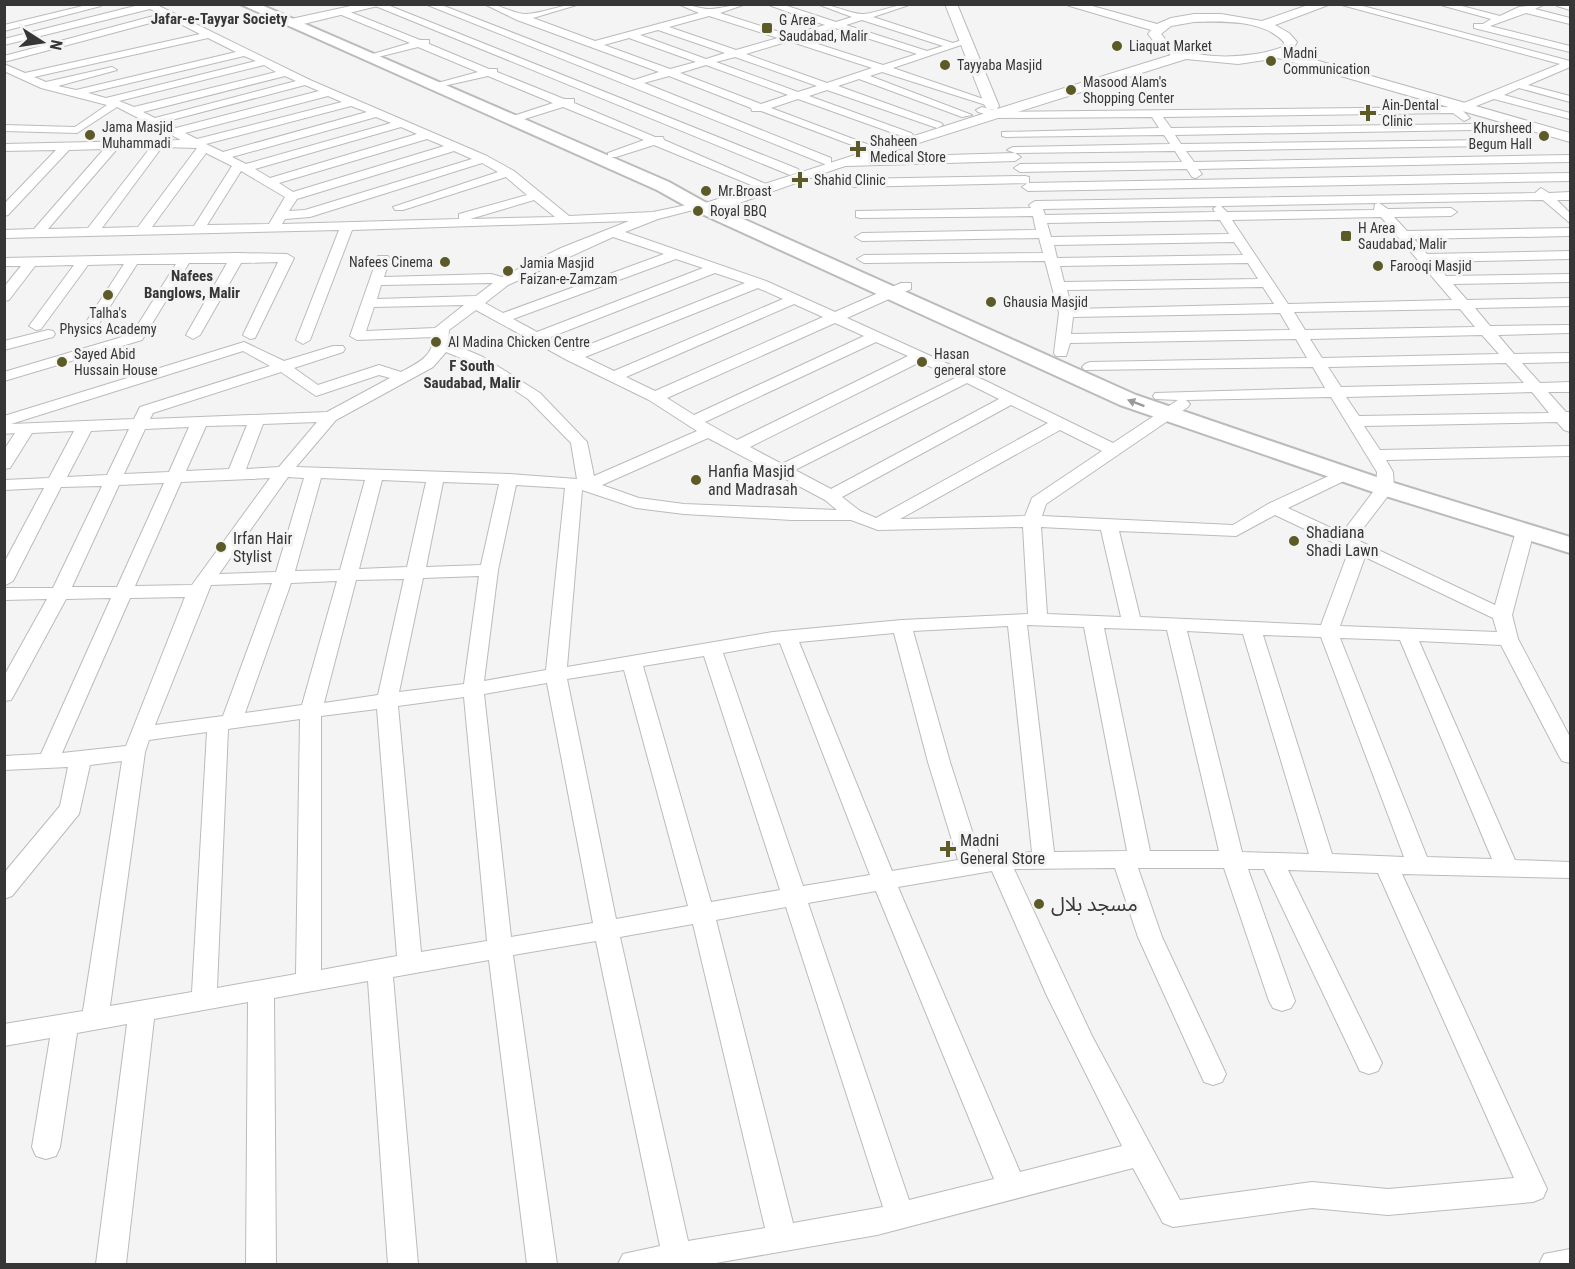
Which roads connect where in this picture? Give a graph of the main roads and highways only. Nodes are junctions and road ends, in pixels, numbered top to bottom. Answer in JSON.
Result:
{"nodes":[{"id":1,"x":246,"y":4,"type":"edge"},
{"id":2,"x":264,"y":4,"type":"edge"},
{"id":3,"x":294,"y":21,"type":"junction"},
{"id":4,"x":517,"y":118,"type":"junction"},
{"id":5,"x":708,"y":205,"type":"junction"},
{"id":6,"x":898,"y":290,"type":"junction"},
{"id":7,"x":1170,"y":405,"type":"junction"},
{"id":8,"x":1382,"y":472,"type":"junction"},
{"id":9,"x":1570,"y":531,"type":"edge"},
{"id":10,"x":1570,"y":546,"type":"edge"}],
"edges":[{"from":1,"to":3,"type":"main road"},
{"from":2,"to":3,"type":"main road"},
{"from":3,"to":4,"type":"main road"},
{"from":4,"to":5,"type":"main road"},
{"from":4,"to":5,"type":"main road"},
{"from":5,"to":6,"type":"main road"},
{"from":5,"to":6,"type":"main road"},
{"from":6,"to":7,"type":"main road"},
{"from":7,"to":6,"type":"main road","one_way":true},
{"from":7,"to":8,"type":"main road"},
{"from":7,"to":8,"type":"main road"},
{"from":8,"to":9,"type":"main road"},
{"from":8,"to":10,"type":"main road"}]}
